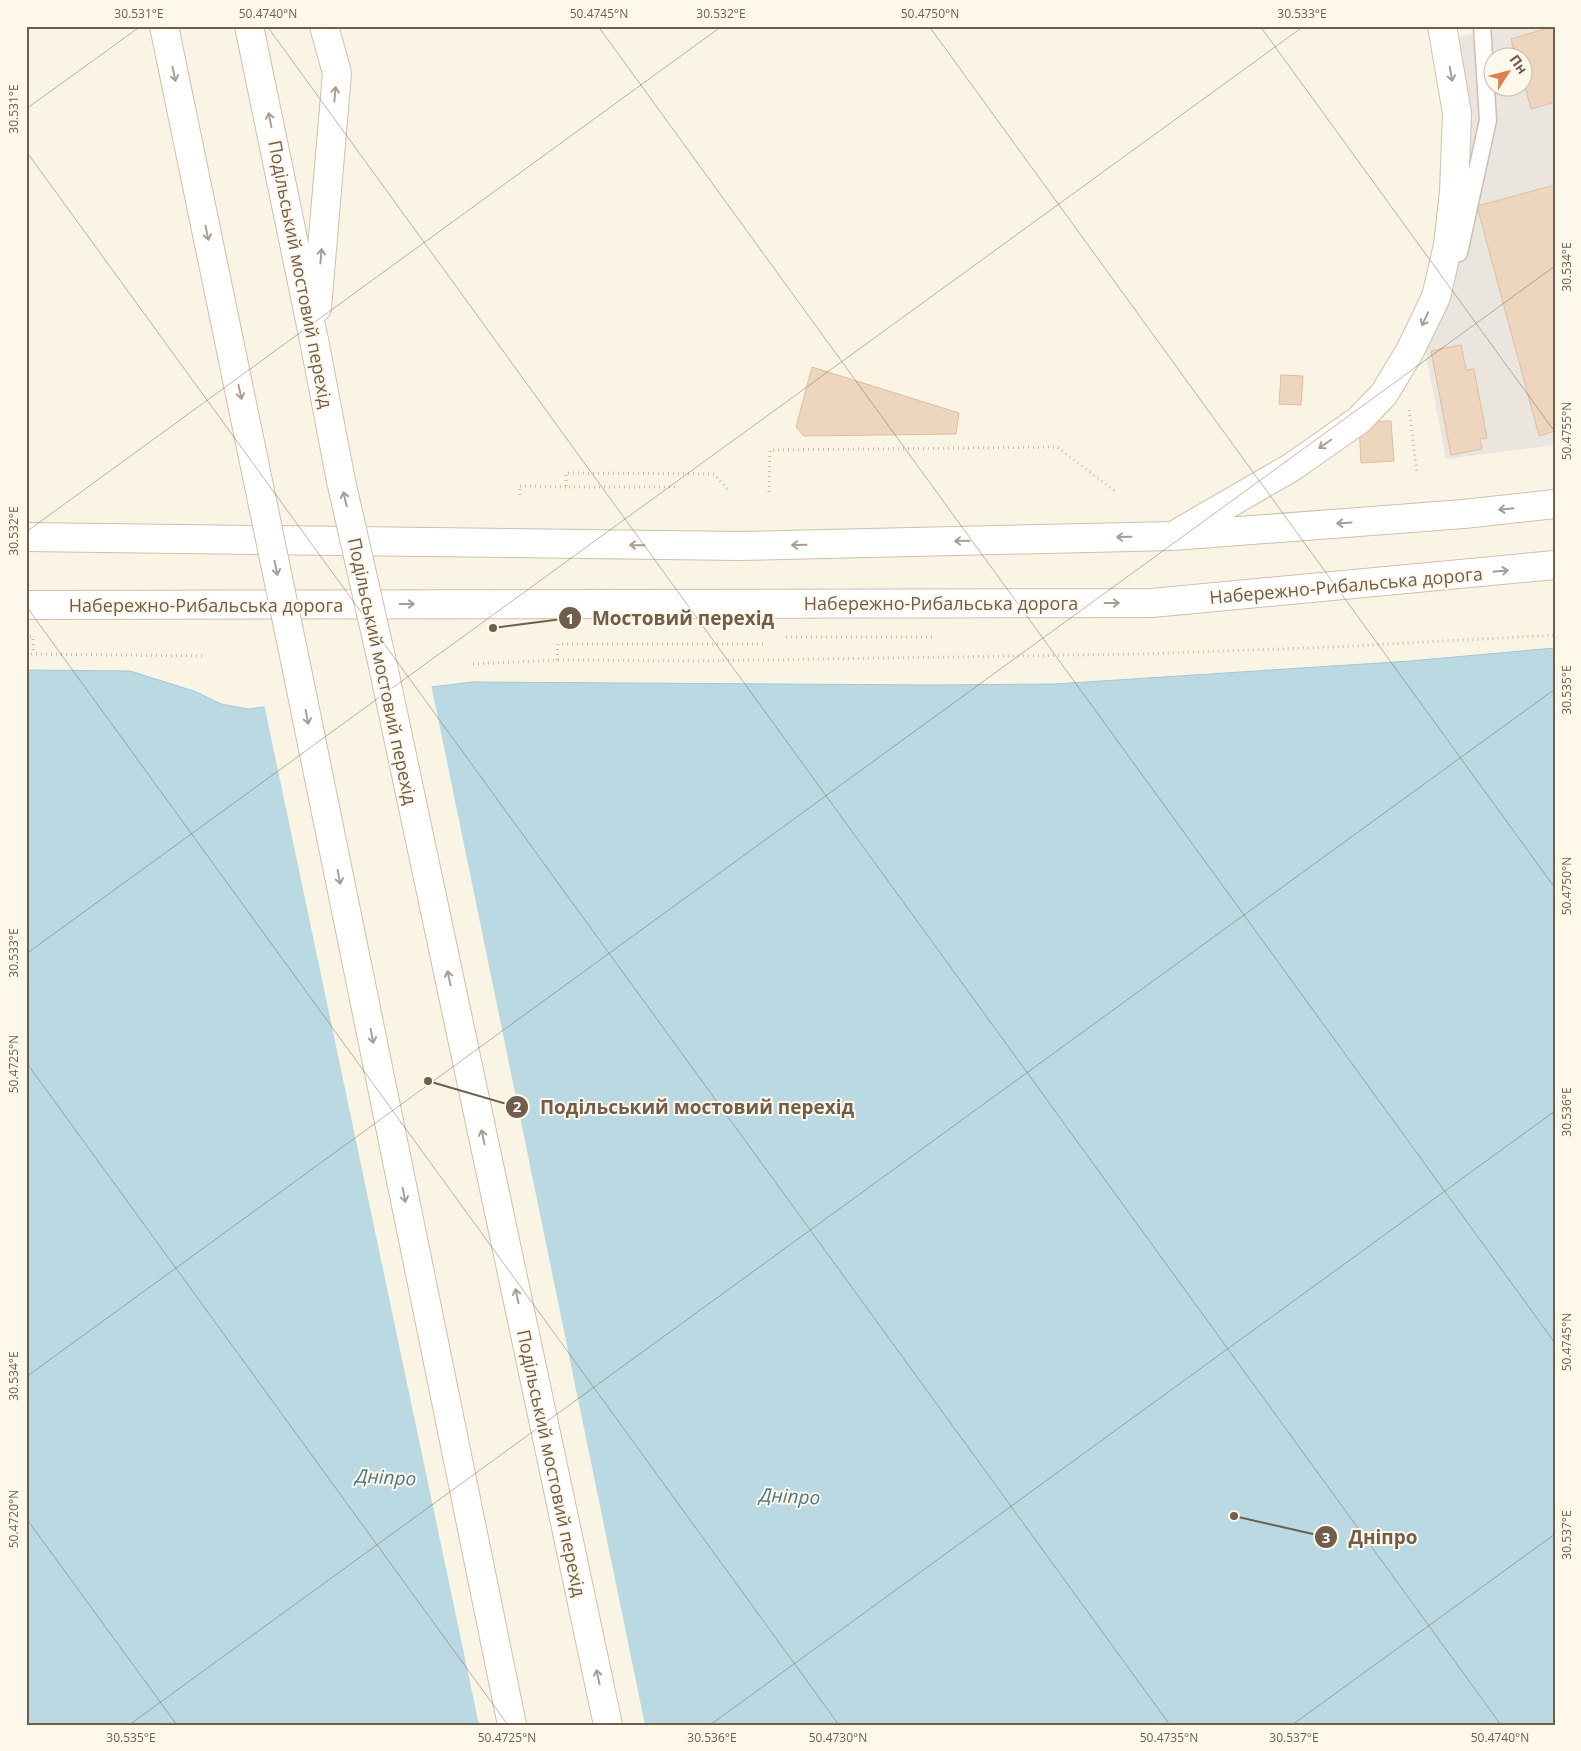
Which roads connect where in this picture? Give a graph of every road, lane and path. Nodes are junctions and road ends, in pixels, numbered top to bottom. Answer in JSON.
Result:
{"nodes":[{"id":1,"x":164,"y":26,"type":"edge"},
{"id":2,"x":249,"y":26,"type":"edge"},
{"id":3,"x":324,"y":26,"type":"edge"},
{"id":4,"x":1442,"y":26,"type":"edge"},
{"id":5,"x":1482,"y":26,"type":"edge"},
{"id":6,"x":1450,"y":294,"type":"dead end"},
{"id":7,"x":314,"y":340,"type":"junction"},
{"id":8,"x":566,"y":487,"type":"junction"},
{"id":9,"x":675,"y":488,"type":"dead end"},
{"id":10,"x":729,"y":491,"type":"dead end"},
{"id":11,"x":769,"y":492,"type":"dead end"},
{"id":12,"x":1116,"y":492,"type":"dead end"},
{"id":13,"x":520,"y":495,"type":"dead end"},
{"id":14,"x":1555,"y":504,"type":"edge"},
{"id":15,"x":1173,"y":536,"type":"junction"},
{"id":16,"x":26,"y":537,"type":"edge"},
{"id":17,"x":1555,"y":565,"type":"edge"},
{"id":18,"x":26,"y":605,"type":"edge"},
{"id":19,"x":1555,"y":635,"type":"edge"},
{"id":20,"x":33,"y":637,"type":"dead end"},
{"id":21,"x":786,"y":637,"type":"dead end"},
{"id":22,"x":932,"y":637,"type":"dead end"},
{"id":23,"x":766,"y":644,"type":"dead end"},
{"id":24,"x":26,"y":654,"type":"edge"},
{"id":25,"x":33,"y":654,"type":"junction"},
{"id":26,"x":203,"y":656,"type":"dead end"},
{"id":27,"x":558,"y":660,"type":"junction"},
{"id":28,"x":473,"y":664,"type":"dead end"},
{"id":29,"x":512,"y":1725,"type":"edge"},
{"id":30,"x":608,"y":1725,"type":"edge"}],
"edges":[{"from":1,"to":29,"type":"main road","one_way":true,"bridge":true},
{"from":7,"to":2,"type":"main road","name":"Подільський мостовий перехід","one_way":true},
{"from":7,"to":3,"type":"main road","one_way":true},
{"from":4,"to":15,"type":"main road","one_way":true},
{"from":5,"to":6,"type":"lane"},
{"from":30,"to":7,"type":"main road","name":"Подільський мостовий перехід","one_way":true,"bridge":true},
{"from":8,"to":9,"type":"path"},
{"from":8,"to":10,"type":"path"},
{"from":8,"to":13,"type":"path"},
{"from":11,"to":12,"type":"path"},
{"from":14,"to":15,"type":"main road","one_way":true},
{"from":15,"to":16,"type":"main road","one_way":true},
{"from":18,"to":17,"type":"main road","name":"Набережно-Рибальська дорога","one_way":true},
{"from":19,"to":27,"type":"path"},
{"from":20,"to":25,"type":"path"},
{"from":21,"to":22,"type":"path"},
{"from":23,"to":27,"type":"path"},
{"from":24,"to":25,"type":"path"},
{"from":25,"to":26,"type":"path"},
{"from":27,"to":28,"type":"path"}]}
